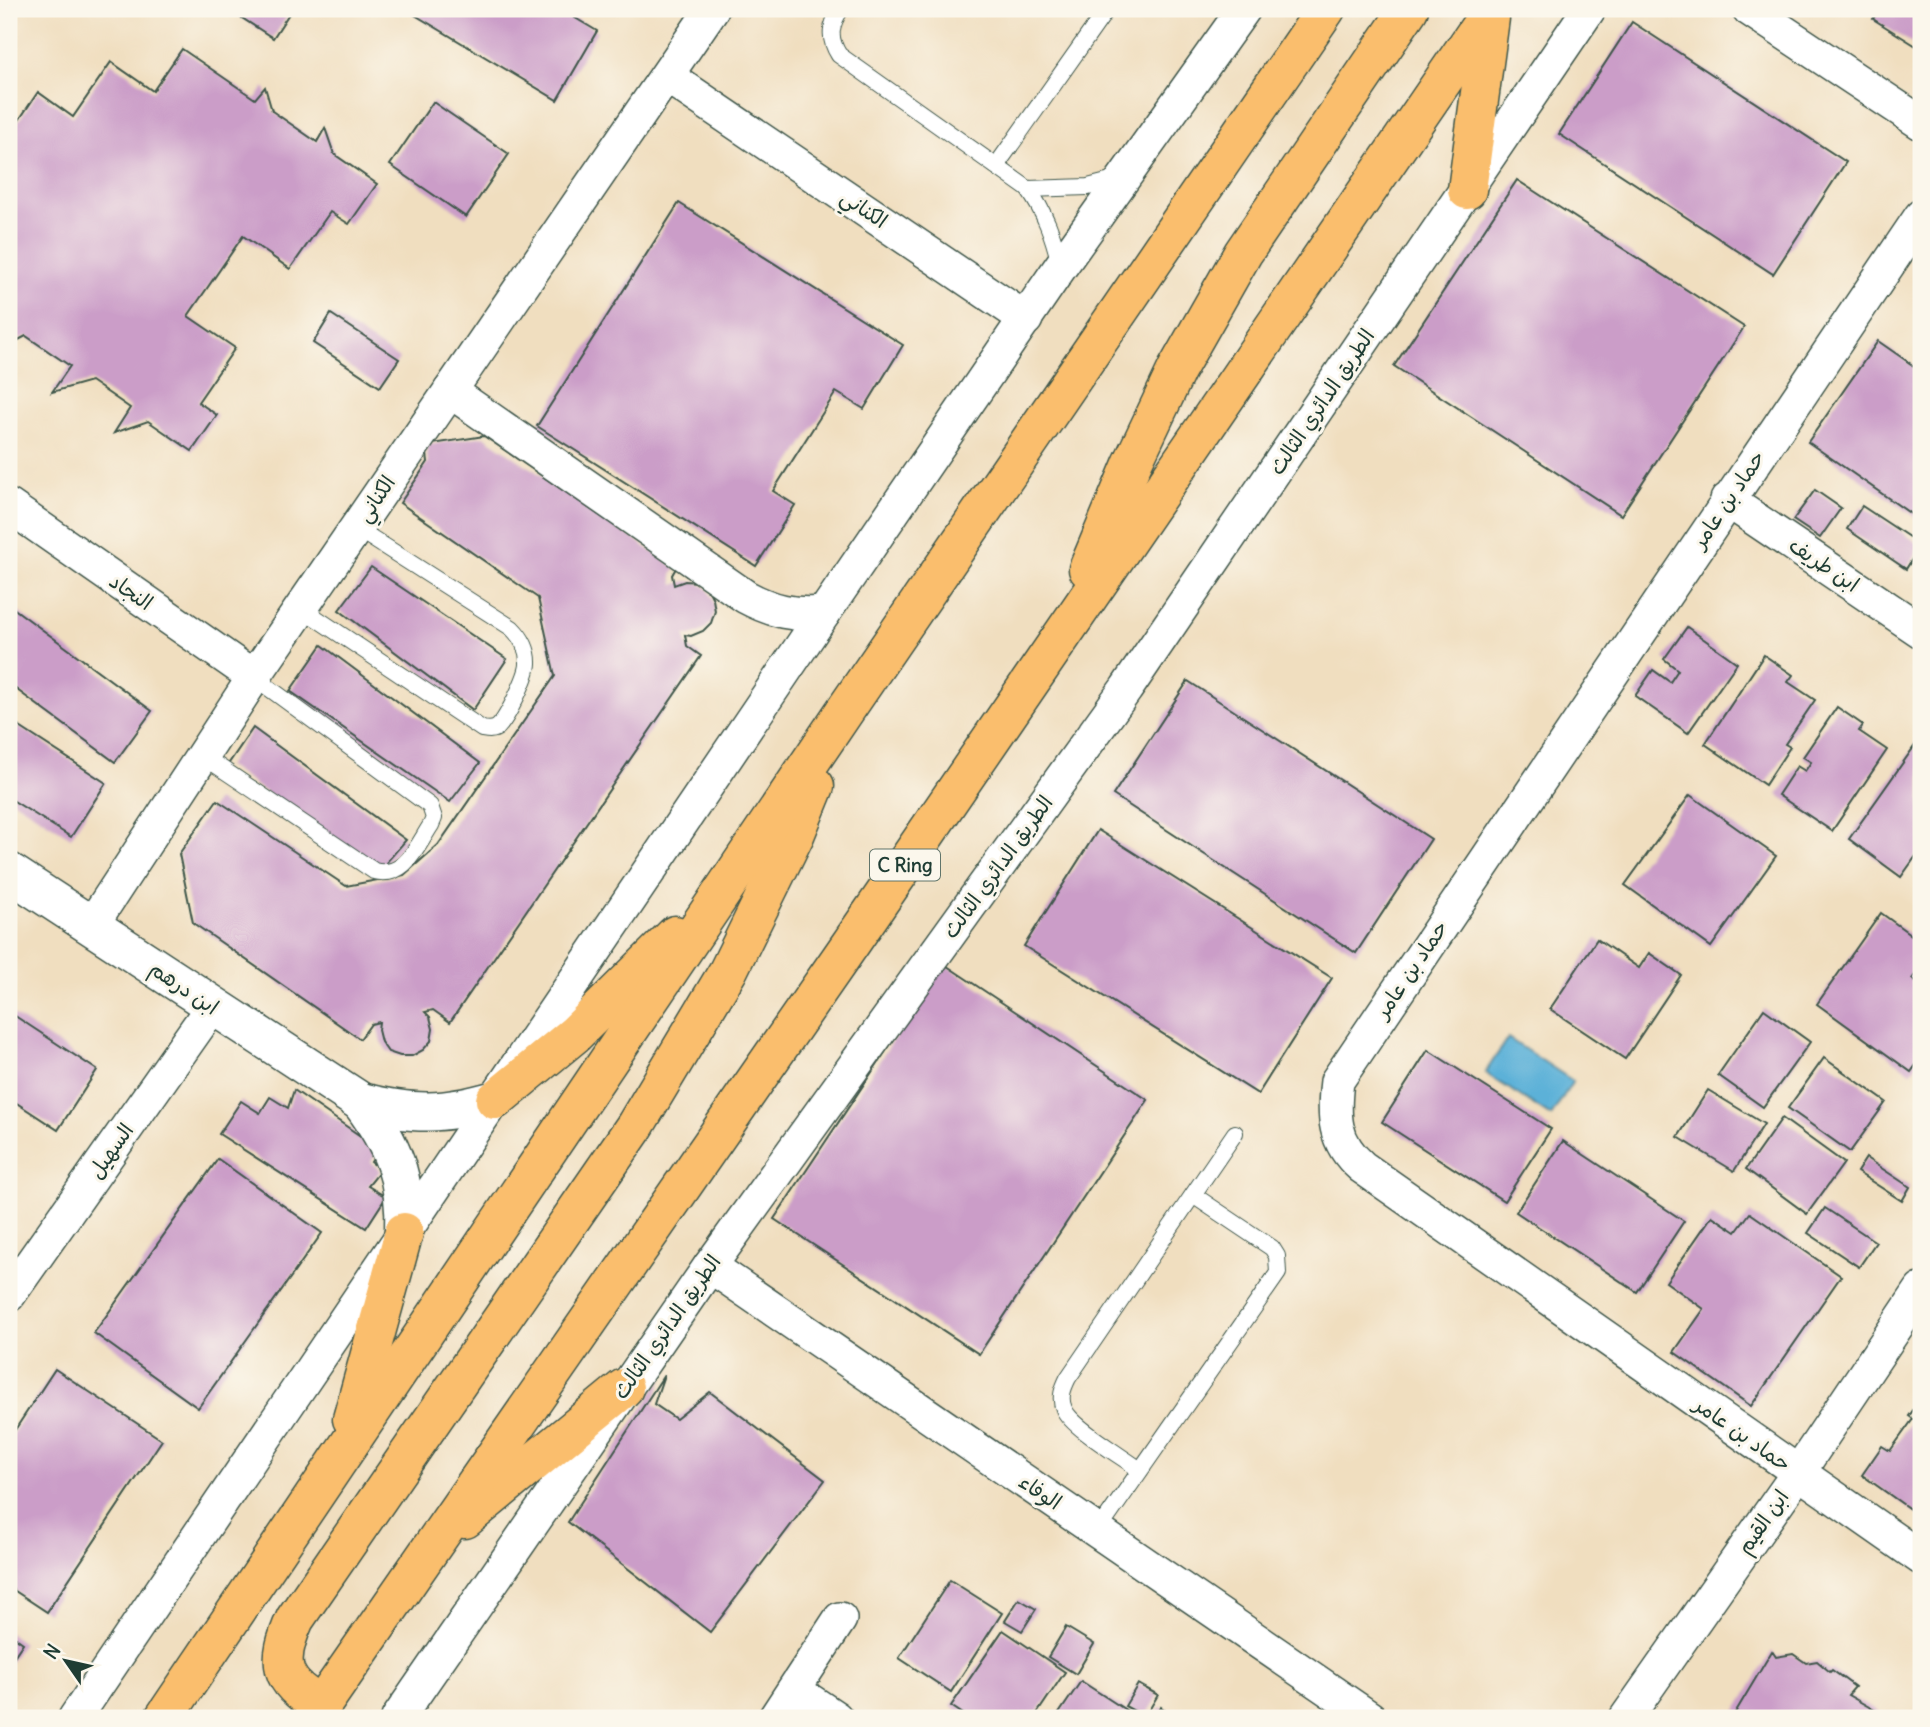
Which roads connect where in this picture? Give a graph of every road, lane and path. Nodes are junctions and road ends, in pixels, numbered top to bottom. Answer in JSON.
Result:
{"nodes":[{"id":1,"x":712,"y":9,"type":"edge"},
{"id":2,"x":841,"y":9,"type":"edge"},
{"id":3,"x":1108,"y":9,"type":"edge"},
{"id":4,"x":1244,"y":9,"type":"edge"},
{"id":5,"x":1326,"y":9,"type":"edge"},
{"id":6,"x":1409,"y":9,"type":"edge"},
{"id":7,"x":1492,"y":9,"type":"edge"},
{"id":8,"x":1589,"y":9,"type":"edge"},
{"id":9,"x":1749,"y":9,"type":"edge"},
{"id":10,"x":667,"y":76,"type":"junction"},
{"id":11,"x":1921,"y":123,"type":"edge"},
{"id":12,"x":996,"y":166,"type":"junction"},
{"id":13,"x":1123,"y":178,"type":"junction"},
{"id":14,"x":1028,"y":189,"type":"junction"},
{"id":15,"x":1467,"y":190,"type":"junction"},
{"id":16,"x":1921,"y":216,"type":"edge"},
{"id":17,"x":1061,"y":266,"type":"junction"},
{"id":18,"x":1026,"y":320,"type":"junction"},
{"id":19,"x":450,"y":391,"type":"junction"},
{"id":20,"x":1727,"y":500,"type":"junction"},
{"id":21,"x":9,"y":506,"type":"edge"},
{"id":22,"x":356,"y":528,"type":"junction"},
{"id":23,"x":301,"y":608,"type":"junction"},
{"id":24,"x":824,"y":613,"type":"junction"},
{"id":25,"x":1921,"y":631,"type":"edge"},
{"id":26,"x":1058,"y":642,"type":"junction"},
{"id":27,"x":254,"y":677,"type":"junction"},
{"id":28,"x":844,"y":712,"type":"junction"},
{"id":29,"x":203,"y":756,"type":"junction"},
{"id":30,"x":9,"y":872,"type":"edge"},
{"id":31,"x":736,"y":875,"type":"junction"},
{"id":32,"x":91,"y":926,"type":"junction"},
{"id":33,"x":212,"y":1007,"type":"junction"},
{"id":34,"x":495,"y":1100,"type":"junction"},
{"id":35,"x":361,"y":1102,"type":"junction"},
{"id":36,"x":1235,"y":1133,"type":"dead end"},
{"id":37,"x":1194,"y":1195,"type":"junction"},
{"id":38,"x":404,"y":1232,"type":"junction"},
{"id":39,"x":710,"y":1266,"type":"junction"},
{"id":40,"x":1921,"y":1290,"type":"edge"},
{"id":41,"x":9,"y":1295,"type":"edge"},
{"id":42,"x":624,"y":1388,"type":"junction"},
{"id":43,"x":344,"y":1450,"type":"junction"},
{"id":44,"x":1140,"y":1470,"type":"junction"},
{"id":45,"x":1798,"y":1473,"type":"junction"},
{"id":46,"x":1098,"y":1531,"type":"junction"},
{"id":47,"x":429,"y":1549,"type":"junction"},
{"id":48,"x":1921,"y":1558,"type":"edge"},
{"id":49,"x":840,"y":1619,"type":"dead end"},
{"id":50,"x":794,"y":1690,"type":"junction"},
{"id":51,"x":318,"y":1712,"type":"edge"},
{"id":52,"x":75,"y":1718,"type":"edge"},
{"id":53,"x":164,"y":1718,"type":"edge"},
{"id":54,"x":398,"y":1718,"type":"edge"},
{"id":55,"x":775,"y":1718,"type":"edge"},
{"id":56,"x":836,"y":1718,"type":"edge"},
{"id":57,"x":1370,"y":1718,"type":"edge"},
{"id":58,"x":1626,"y":1718,"type":"edge"}],
"edges":[{"from":1,"to":10,"type":"street","name":"الكناني"},
{"from":2,"to":12,"type":"lane"},
{"from":3,"to":12,"type":"lane"},
{"from":4,"to":13,"type":"street"},
{"from":5,"to":28,"type":"highway"},
{"from":6,"to":26,"type":"highway"},
{"from":7,"to":15,"type":"highway"},
{"from":7,"to":26,"type":"highway","number":"C Ring"},
{"from":8,"to":15,"type":"street","name":"الطريق الدائري الثالث"},
{"from":9,"to":11,"type":"street"},
{"from":10,"to":18,"type":"street","name":"الكناني"},
{"from":10,"to":19,"type":"street","name":"الكناني"},
{"from":12,"to":14,"type":"lane"},
{"from":13,"to":14,"type":"lane"},
{"from":13,"to":17,"type":"street"},
{"from":14,"to":17,"type":"lane"},
{"from":15,"to":39,"type":"street","name":"الطريق الدائري الثالث"},
{"from":16,"to":20,"type":"street","name":"حماد بن عامر"},
{"from":17,"to":18,"type":"street"},
{"from":18,"to":24,"type":"street"},
{"from":19,"to":22,"type":"street","name":"الكناني"},
{"from":19,"to":24,"type":"street"},
{"from":20,"to":25,"type":"street","name":"ابن طريف"},
{"from":20,"to":45,"type":"street","name":"حماد بن عامر"},
{"from":21,"to":27,"type":"street","name":"النجاد"},
{"from":22,"to":23,"type":"street","name":"الكناني"},
{"from":22,"to":23,"type":"lane"},
{"from":23,"to":27,"type":"street","name":"الكناني"},
{"from":24,"to":34,"type":"street"},
{"from":26,"to":47,"type":"highway","number":"C Ring"},
{"from":27,"to":29,"type":"street","name":"الكناني"},
{"from":27,"to":29,"type":"lane"},
{"from":28,"to":31,"type":"highway"},
{"from":28,"to":51,"type":"highway"},
{"from":29,"to":32,"type":"street","name":"الكناني"},
{"from":30,"to":32,"type":"street","name":"ابن درهم"},
{"from":31,"to":34,"type":"highway"},
{"from":31,"to":43,"type":"highway"},
{"from":32,"to":33,"type":"street","name":"ابن درهم"},
{"from":33,"to":35,"type":"street","name":"ابن درهم"},
{"from":33,"to":41,"type":"street","name":"السهيل"},
{"from":34,"to":35,"type":"street","name":"ابن درهم"},
{"from":34,"to":38,"type":"street"},
{"from":35,"to":38,"type":"street","name":"ابن درهم"},
{"from":36,"to":37,"type":"lane"},
{"from":37,"to":44,"type":"lane"},
{"from":37,"to":44,"type":"lane"},
{"from":38,"to":43,"type":"highway"},
{"from":38,"to":52,"type":"street"},
{"from":39,"to":42,"type":"street","name":"الطريق الدائري الثالث"},
{"from":39,"to":46,"type":"street","name":"الوفاء"},
{"from":40,"to":45,"type":"street","name":"ابن القيم"},
{"from":42,"to":47,"type":"highway"},
{"from":42,"to":54,"type":"street","name":"الطريق الدائري الثالث"},
{"from":43,"to":53,"type":"highway"},
{"from":44,"to":46,"type":"lane"},
{"from":45,"to":48,"type":"street","name":"حماد بن عامر"},
{"from":45,"to":58,"type":"street","name":"ابن القيم"},
{"from":46,"to":57,"type":"street","name":"الوفاء"},
{"from":47,"to":51,"type":"highway","number":"C Ring"},
{"from":49,"to":50,"type":"street"},
{"from":50,"to":55,"type":"street"},
{"from":50,"to":56,"type":"street"}]}
